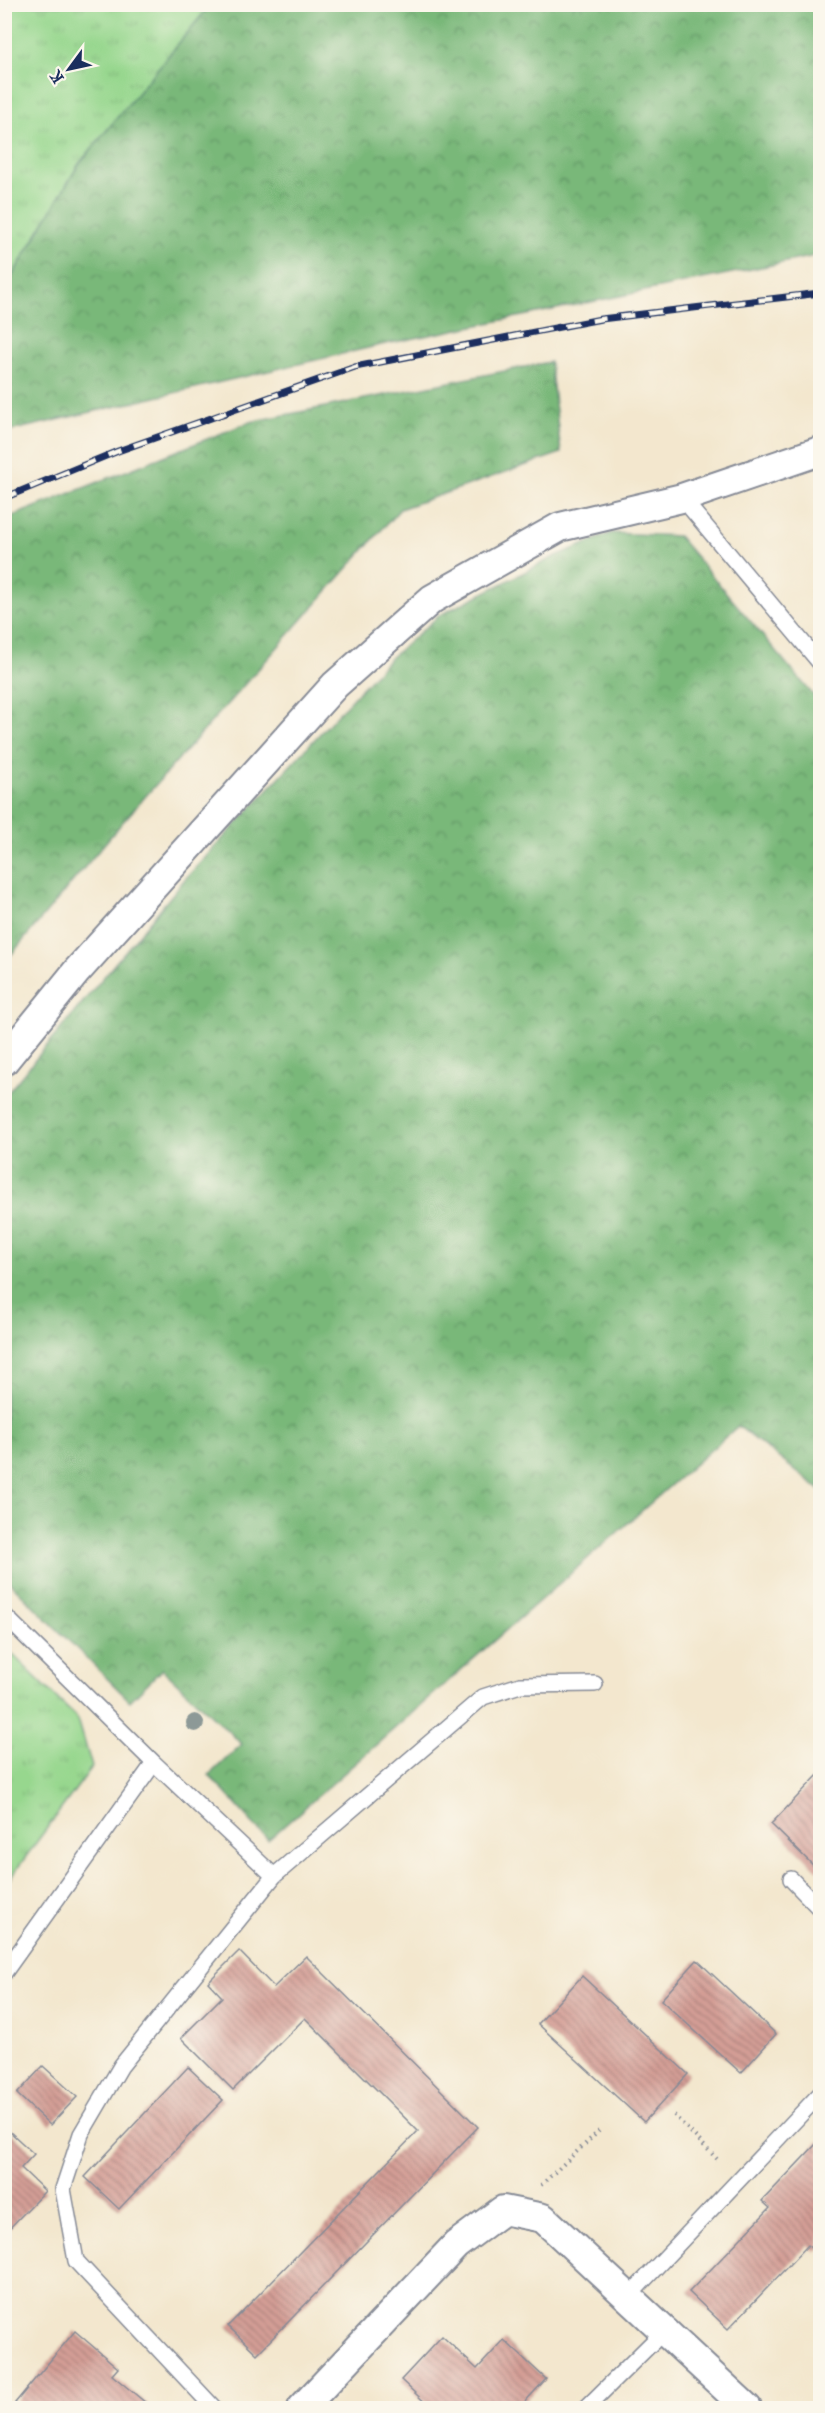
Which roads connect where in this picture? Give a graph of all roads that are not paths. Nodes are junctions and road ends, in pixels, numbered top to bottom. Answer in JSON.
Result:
{"nodes":[{"id":1,"x":820,"y":451,"type":"edge"},
{"id":2,"x":682,"y":498,"type":"junction"},
{"id":3,"x":820,"y":663,"type":"edge"},
{"id":4,"x":4,"y":1061,"type":"edge"},
{"id":5,"x":4,"y":1615,"type":"edge"},
{"id":6,"x":595,"y":1684,"type":"dead end"},
{"id":7,"x":154,"y":1763,"type":"junction"},
{"id":8,"x":274,"y":1876,"type":"junction"},
{"id":9,"x":791,"y":1879,"type":"dead end"},
{"id":10,"x":820,"y":1909,"type":"edge"},
{"id":11,"x":4,"y":1973,"type":"edge"},
{"id":12,"x":820,"y":2094,"type":"edge"},
{"id":13,"x":628,"y":2297,"type":"junction"},
{"id":14,"x":665,"y":2330,"type":"junction"},
{"id":15,"x":214,"y":2409,"type":"edge"},
{"id":16,"x":302,"y":2409,"type":"edge"},
{"id":17,"x":586,"y":2409,"type":"edge"},
{"id":18,"x":747,"y":2409,"type":"edge"}],
"edges":[{"from":1,"to":2,"type":"street"},
{"from":2,"to":3,"type":"lane"},
{"from":2,"to":4,"type":"street"},
{"from":5,"to":7,"type":"lane"},
{"from":6,"to":8,"type":"lane"},
{"from":7,"to":8,"type":"lane"},
{"from":7,"to":11,"type":"lane"},
{"from":8,"to":15,"type":"lane"},
{"from":9,"to":10,"type":"lane"},
{"from":12,"to":13,"type":"lane"},
{"from":13,"to":14,"type":"street"},
{"from":13,"to":16,"type":"street"},
{"from":14,"to":17,"type":"lane"},
{"from":14,"to":18,"type":"street"}]}
